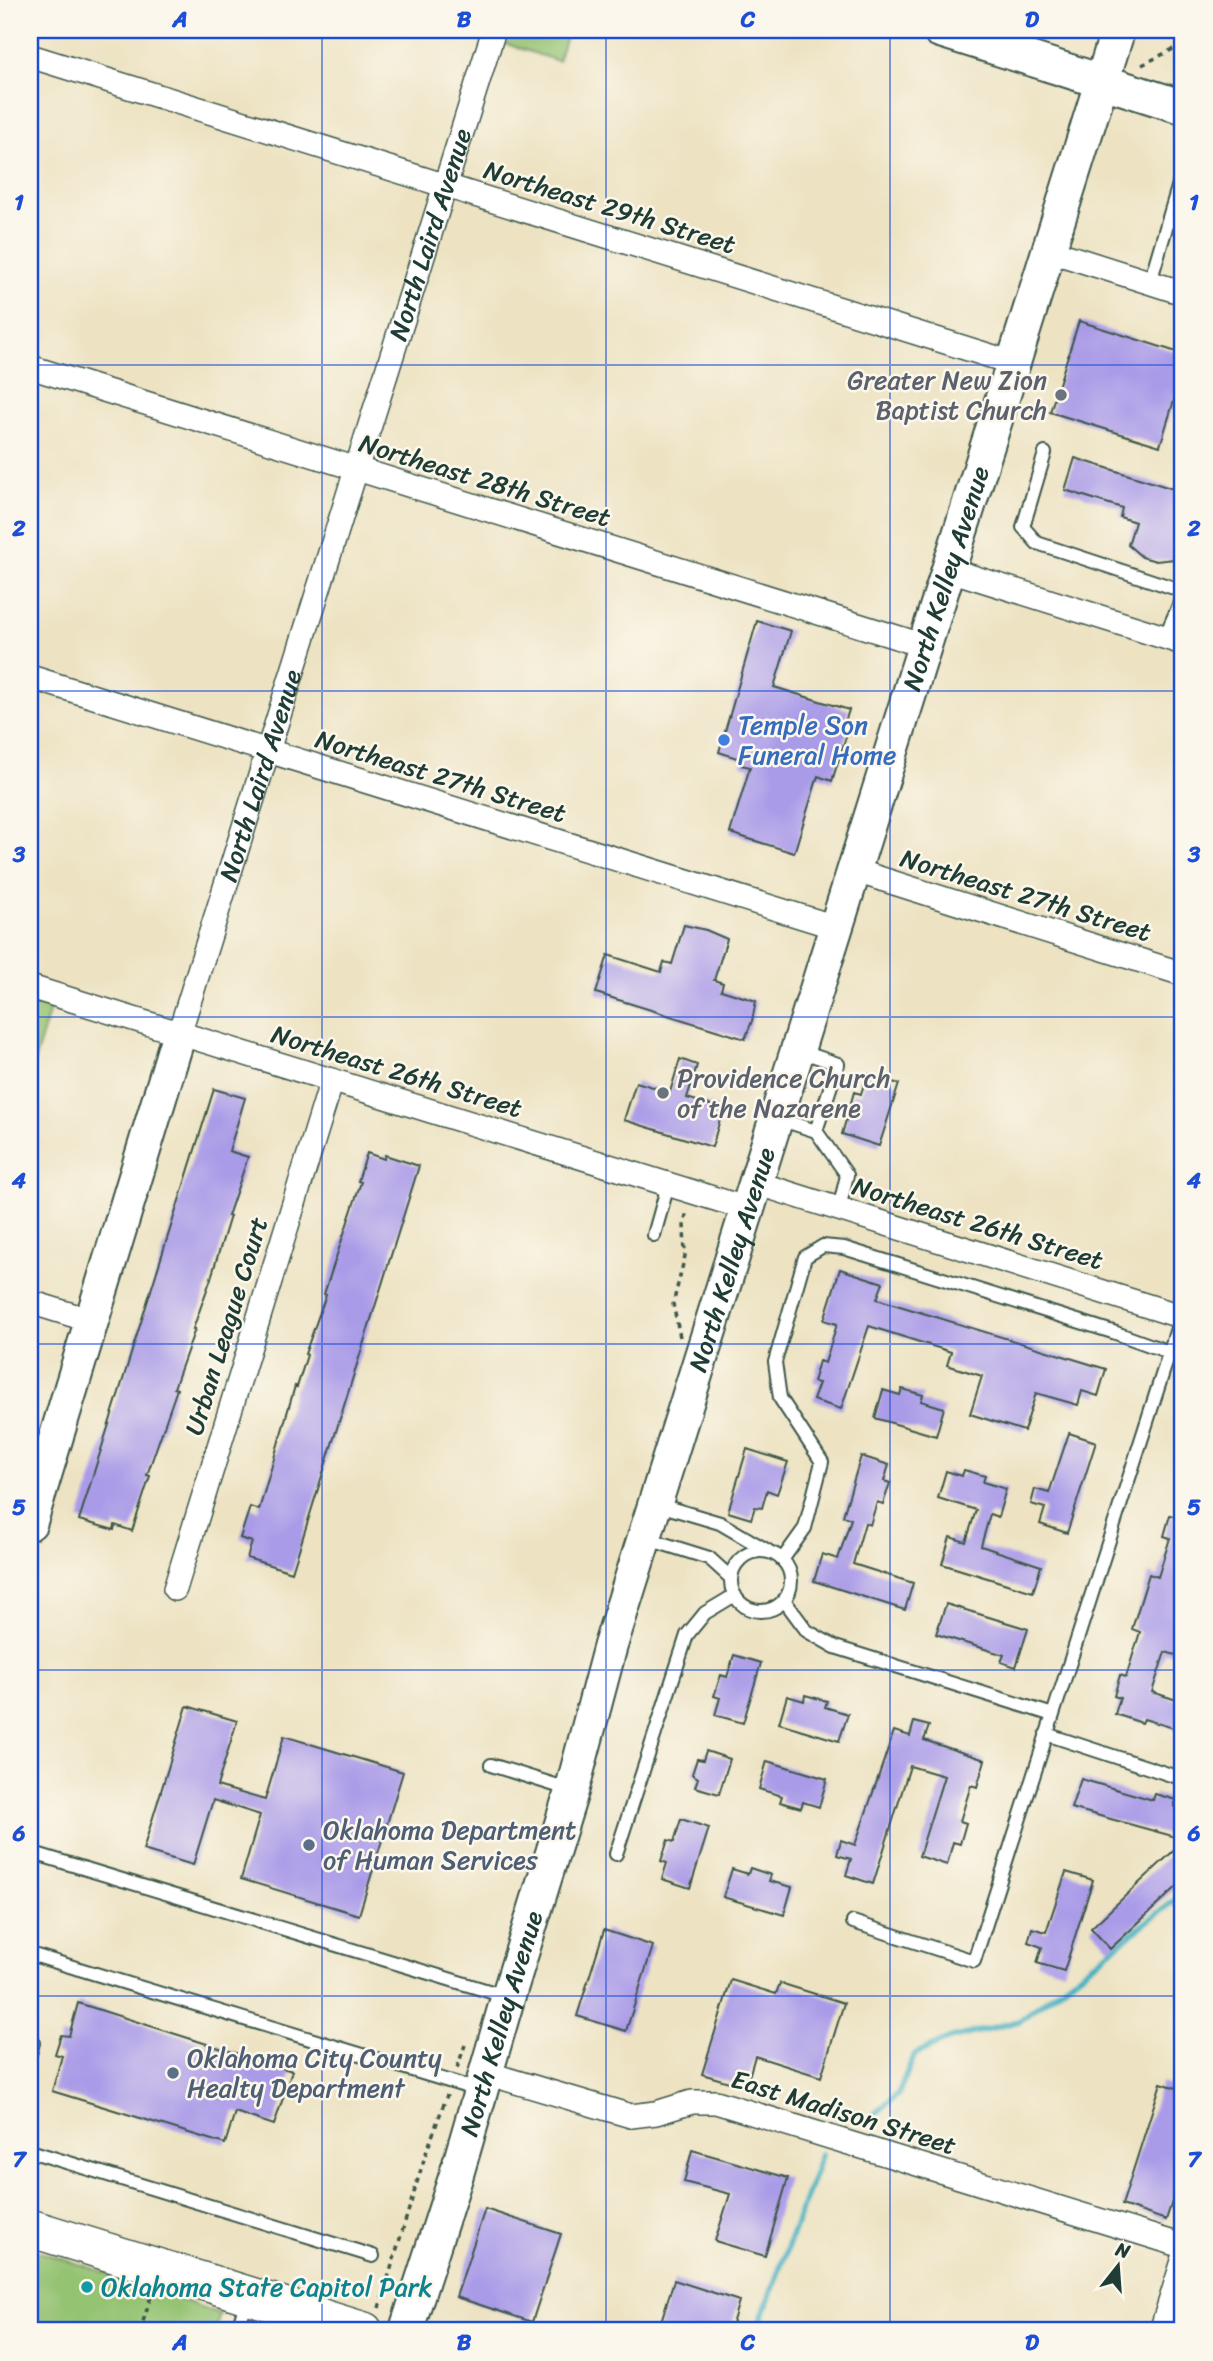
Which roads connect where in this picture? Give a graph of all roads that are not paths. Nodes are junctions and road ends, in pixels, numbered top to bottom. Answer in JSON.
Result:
{"nodes":[{"id":1,"x":494,"y":30,"type":"edge"},
{"id":2,"x":939,"y":30,"type":"edge"},
{"id":3,"x":1118,"y":30,"type":"edge"},
{"id":4,"x":30,"y":56,"type":"edge"},
{"id":5,"x":1102,"y":81,"type":"junction"},
{"id":6,"x":1183,"y":107,"type":"edge"},
{"id":7,"x":1183,"y":170,"type":"edge"},
{"id":8,"x":446,"y":185,"type":"junction"},
{"id":9,"x":1048,"y":250,"type":"junction"},
{"id":10,"x":1150,"y":282,"type":"junction"},
{"id":11,"x":1183,"y":293,"type":"edge"},
{"id":12,"x":1013,"y":363,"type":"junction"},
{"id":13,"x":30,"y":367,"type":"edge"},
{"id":14,"x":1045,"y":453,"type":"dead end"},
{"id":15,"x":355,"y":469,"type":"junction"},
{"id":16,"x":947,"y":569,"type":"junction"},
{"id":17,"x":1183,"y":593,"type":"edge"},
{"id":18,"x":1174,"y":640,"type":"edge"},
{"id":19,"x":925,"y":646,"type":"junction"},
{"id":20,"x":30,"y":677,"type":"edge"},
{"id":21,"x":268,"y":751,"type":"junction"},
{"id":22,"x":853,"y":870,"type":"junction"},
{"id":23,"x":835,"y":927,"type":"junction"},
{"id":24,"x":1183,"y":974,"type":"edge"},
{"id":25,"x":30,"y":988,"type":"edge"},
{"id":26,"x":179,"y":1034,"type":"junction"},
{"id":27,"x":797,"y":1050,"type":"junction"},
{"id":28,"x":332,"y":1080,"type":"junction"},
{"id":29,"x":776,"y":1118,"type":"junction"},
{"id":30,"x":816,"y":1131,"type":"junction"},
{"id":31,"x":668,"y":1185,"type":"junction"},
{"id":32,"x":752,"y":1196,"type":"junction"},
{"id":33,"x":839,"y":1209,"type":"junction"},
{"id":34,"x":654,"y":1235,"type":"dead end"},
{"id":35,"x":30,"y":1301,"type":"edge"},
{"id":36,"x":1182,"y":1317,"type":"edge"},
{"id":37,"x":92,"y":1321,"type":"junction"},
{"id":38,"x":1168,"y":1352,"type":"junction"},
{"id":39,"x":1183,"y":1357,"type":"edge"},
{"id":40,"x":655,"y":1503,"type":"junction"},
{"id":41,"x":30,"y":1523,"type":"edge"},
{"id":42,"x":644,"y":1538,"type":"junction"},
{"id":43,"x":776,"y":1557,"type":"junction"},
{"id":44,"x":731,"y":1578,"type":"junction"},
{"id":45,"x":175,"y":1589,"type":"dead end"},
{"id":46,"x":735,"y":1595,"type":"junction"},
{"id":47,"x":784,"y":1600,"type":"junction"},
{"id":48,"x":1053,"y":1715,"type":"junction"},
{"id":49,"x":1046,"y":1734,"type":"junction"},
{"id":50,"x":491,"y":1765,"type":"dead end"},
{"id":51,"x":1183,"y":1779,"type":"edge"},
{"id":52,"x":572,"y":1790,"type":"junction"},
{"id":53,"x":30,"y":1852,"type":"edge"},
{"id":54,"x":616,"y":1854,"type":"dead end"},
{"id":55,"x":853,"y":1922,"type":"dead end"},
{"id":56,"x":30,"y":1954,"type":"edge"},
{"id":57,"x":508,"y":1997,"type":"junction"},
{"id":58,"x":484,"y":2082,"type":"junction"},
{"id":59,"x":30,"y":2151,"type":"edge"},
{"id":60,"x":30,"y":2228,"type":"edge"},
{"id":61,"x":373,"y":2256,"type":"dead end"},
{"id":62,"x":1183,"y":2261,"type":"edge"},
{"id":63,"x":248,"y":2296,"type":"junction"},
{"id":64,"x":237,"y":2331,"type":"edge"},
{"id":65,"x":363,"y":2331,"type":"edge"},
{"id":66,"x":406,"y":2331,"type":"edge"},
{"id":67,"x":1161,"y":2331,"type":"edge"}],
"edges":[{"from":1,"to":8,"type":"street","name":"North Laird Avenue"},
{"from":2,"to":5,"type":"main road"},
{"from":3,"to":5,"type":"main road","name":"North Kelley Avenue"},
{"from":4,"to":8,"type":"street","name":"Northeast 29th Street"},
{"from":5,"to":6,"type":"main road"},
{"from":5,"to":9,"type":"main road","name":"North Kelley Avenue"},
{"from":7,"to":10,"type":"lane"},
{"from":8,"to":12,"type":"street","name":"Northeast 29th Street"},
{"from":8,"to":15,"type":"street","name":"North Laird Avenue"},
{"from":9,"to":10,"type":"street"},
{"from":9,"to":12,"type":"main road","name":"North Kelley Avenue"},
{"from":10,"to":11,"type":"street"},
{"from":12,"to":16,"type":"main road","name":"North Kelley Avenue"},
{"from":13,"to":15,"type":"street","name":"Northeast 28th Street"},
{"from":14,"to":17,"type":"lane"},
{"from":15,"to":19,"type":"street","name":"Northeast 28th Street"},
{"from":15,"to":21,"type":"street","name":"North Laird Avenue"},
{"from":16,"to":18,"type":"street"},
{"from":16,"to":19,"type":"main road","name":"North Kelley Avenue"},
{"from":17,"to":18,"type":"lane"},
{"from":19,"to":22,"type":"main road","name":"North Kelley Avenue"},
{"from":20,"to":21,"type":"street","name":"Northeast 27th Street"},
{"from":21,"to":23,"type":"street","name":"Northeast 27th Street"},
{"from":21,"to":26,"type":"street","name":"North Laird Avenue"},
{"from":22,"to":23,"type":"main road","name":"North Kelley Avenue"},
{"from":22,"to":24,"type":"street","name":"Northeast 27th Street"},
{"from":23,"to":27,"type":"main road","name":"North Kelley Avenue"},
{"from":25,"to":26,"type":"street","name":"Northeast 26th Street"},
{"from":26,"to":28,"type":"street","name":"Northeast 26th Street"},
{"from":26,"to":37,"type":"main road","name":"North Laird Avenue"},
{"from":27,"to":29,"type":"main road","name":"North Kelley Avenue"},
{"from":27,"to":30,"type":"lane"},
{"from":28,"to":31,"type":"street","name":"Northeast 26th Street"},
{"from":28,"to":45,"type":"street","name":"Urban League Court"},
{"from":29,"to":30,"type":"lane"},
{"from":29,"to":32,"type":"main road","name":"North Kelley Avenue"},
{"from":30,"to":33,"type":"lane"},
{"from":31,"to":32,"type":"street","name":"Northeast 26th Street"},
{"from":31,"to":34,"type":"lane"},
{"from":32,"to":33,"type":"street","name":"Northeast 26th Street"},
{"from":32,"to":40,"type":"main road","name":"North Kelley Avenue"},
{"from":33,"to":36,"type":"street","name":"Northeast 26th Street"},
{"from":35,"to":37,"type":"street"},
{"from":36,"to":38,"type":"lane"},
{"from":37,"to":41,"type":"main road","name":"North Laird Avenue"},
{"from":38,"to":39,"type":"lane"},
{"from":38,"to":43,"type":"lane"},
{"from":38,"to":48,"type":"lane"},
{"from":40,"to":42,"type":"main road","name":"North Kelley Avenue"},
{"from":40,"to":43,"type":"lane"},
{"from":42,"to":44,"type":"lane"},
{"from":42,"to":52,"type":"main road","name":"North Kelley Avenue"},
{"from":43,"to":44,"type":"lane"},
{"from":43,"to":47,"type":"lane"},
{"from":44,"to":46,"type":"lane"},
{"from":46,"to":47,"type":"lane"},
{"from":46,"to":54,"type":"lane"},
{"from":47,"to":48,"type":"lane"},
{"from":48,"to":49,"type":"lane"},
{"from":49,"to":51,"type":"lane"},
{"from":49,"to":55,"type":"lane"},
{"from":50,"to":52,"type":"lane"},
{"from":52,"to":57,"type":"main road","name":"North Kelley Avenue"},
{"from":53,"to":57,"type":"lane"},
{"from":56,"to":58,"type":"lane"},
{"from":57,"to":58,"type":"main road","name":"North Kelley Avenue"},
{"from":58,"to":62,"type":"street","name":"East Madison Street"},
{"from":58,"to":66,"type":"main road","name":"North Kelley Avenue"},
{"from":59,"to":61,"type":"lane"},
{"from":60,"to":63,"type":"main road"},
{"from":62,"to":67,"type":"street"},
{"from":63,"to":64,"type":"lane"},
{"from":63,"to":65,"type":"main road"}]}
